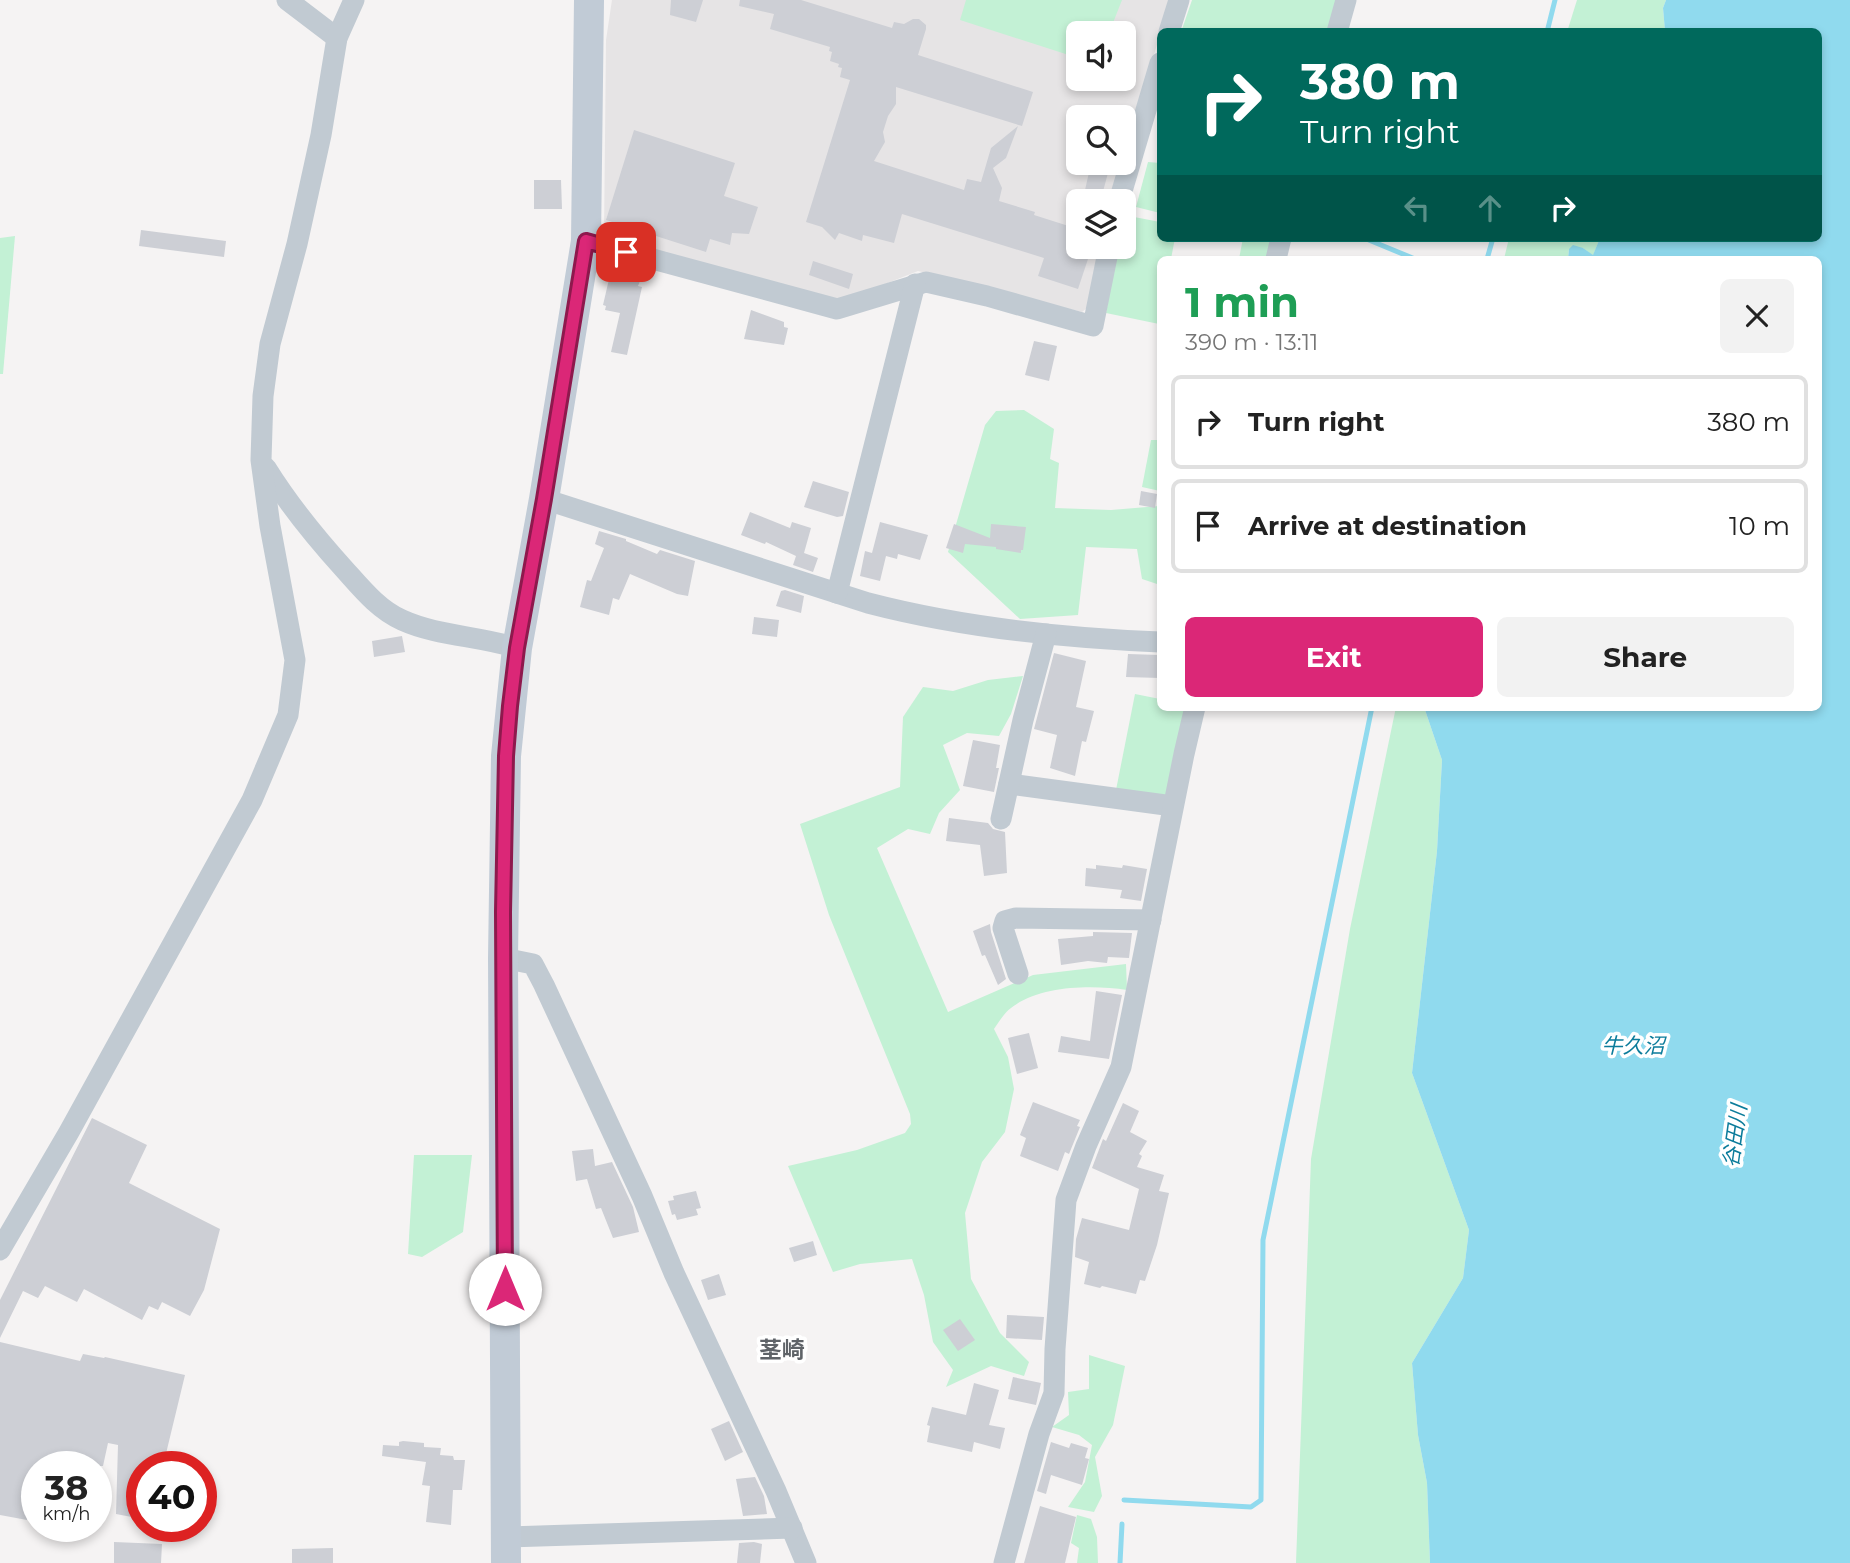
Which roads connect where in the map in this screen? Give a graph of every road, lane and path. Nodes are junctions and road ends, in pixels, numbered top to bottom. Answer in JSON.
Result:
{"nodes":[{"id":1,"x":287,"y":0,"type":"edge"},
{"id":2,"x":354,"y":0,"type":"edge"},
{"id":3,"x":589,"y":0,"type":"edge"},
{"id":4,"x":1179,"y":0,"type":"edge"},
{"id":5,"x":1346,"y":0,"type":"edge"},
{"id":6,"x":1170,"y":28,"type":"edge"},
{"id":7,"x":1338,"y":28,"type":"edge"},
{"id":8,"x":337,"y":38,"type":"junction"},
{"id":9,"x":1157,"y":73,"type":"edge"},
{"id":10,"x":1123,"y":189,"type":"edge"},
{"id":11,"x":586,"y":241,"type":"junction"},
{"id":12,"x":1107,"y":259,"type":"edge"},
{"id":13,"x":915,"y":284,"type":"junction"},
{"id":14,"x":261,"y":460,"type":"junction"},
{"id":15,"x":544,"y":499,"type":"junction"},
{"id":16,"x":837,"y":593,"type":"junction"},
{"id":17,"x":1046,"y":634,"type":"junction"},
{"id":18,"x":1157,"y":642,"type":"edge"},
{"id":19,"x":517,"y":648,"type":"junction"},
{"id":20,"x":1194,"y":711,"type":"edge"},
{"id":21,"x":1009,"y":783,"type":"junction"},
{"id":22,"x":1173,"y":806,"type":"junction"},
{"id":23,"x":1001,"y":819,"type":"dead end"},
{"id":24,"x":1151,"y":920,"type":"junction"},
{"id":25,"x":503,"y":958,"type":"junction"},
{"id":26,"x":1018,"y":974,"type":"dead end"},
{"id":27,"x":0,"y":1250,"type":"edge"},
{"id":28,"x":792,"y":1528,"type":"junction"},
{"id":29,"x":506,"y":1550,"type":"edge"},
{"id":30,"x":806,"y":1563,"type":"edge"},
{"id":31,"x":1004,"y":1563,"type":"edge"}],
"edges":[{"from":1,"to":8,"type":"street"},
{"from":2,"to":8,"type":"street"},
{"from":3,"to":11,"type":"street"},
{"from":4,"to":6,"type":"street"},
{"from":5,"to":7,"type":"street"},
{"from":8,"to":14,"type":"street"},
{"from":9,"to":10,"type":"street"},
{"from":11,"to":13,"type":"street"},
{"from":11,"to":15,"type":"street"},
{"from":12,"to":13,"type":"street"},
{"from":13,"to":16,"type":"street"},
{"from":14,"to":19,"type":"street"},
{"from":14,"to":27,"type":"street"},
{"from":15,"to":16,"type":"street"},
{"from":15,"to":19,"type":"street"},
{"from":16,"to":17,"type":"street"},
{"from":17,"to":18,"type":"street"},
{"from":17,"to":21,"type":"street"},
{"from":19,"to":25,"type":"street"},
{"from":20,"to":22,"type":"street"},
{"from":21,"to":22,"type":"street"},
{"from":21,"to":23,"type":"street"},
{"from":22,"to":24,"type":"street"},
{"from":24,"to":26,"type":"street"},
{"from":24,"to":31,"type":"street"},
{"from":25,"to":28,"type":"street"},
{"from":25,"to":29,"type":"street"},
{"from":28,"to":29,"type":"street"},
{"from":28,"to":30,"type":"street"}]}
